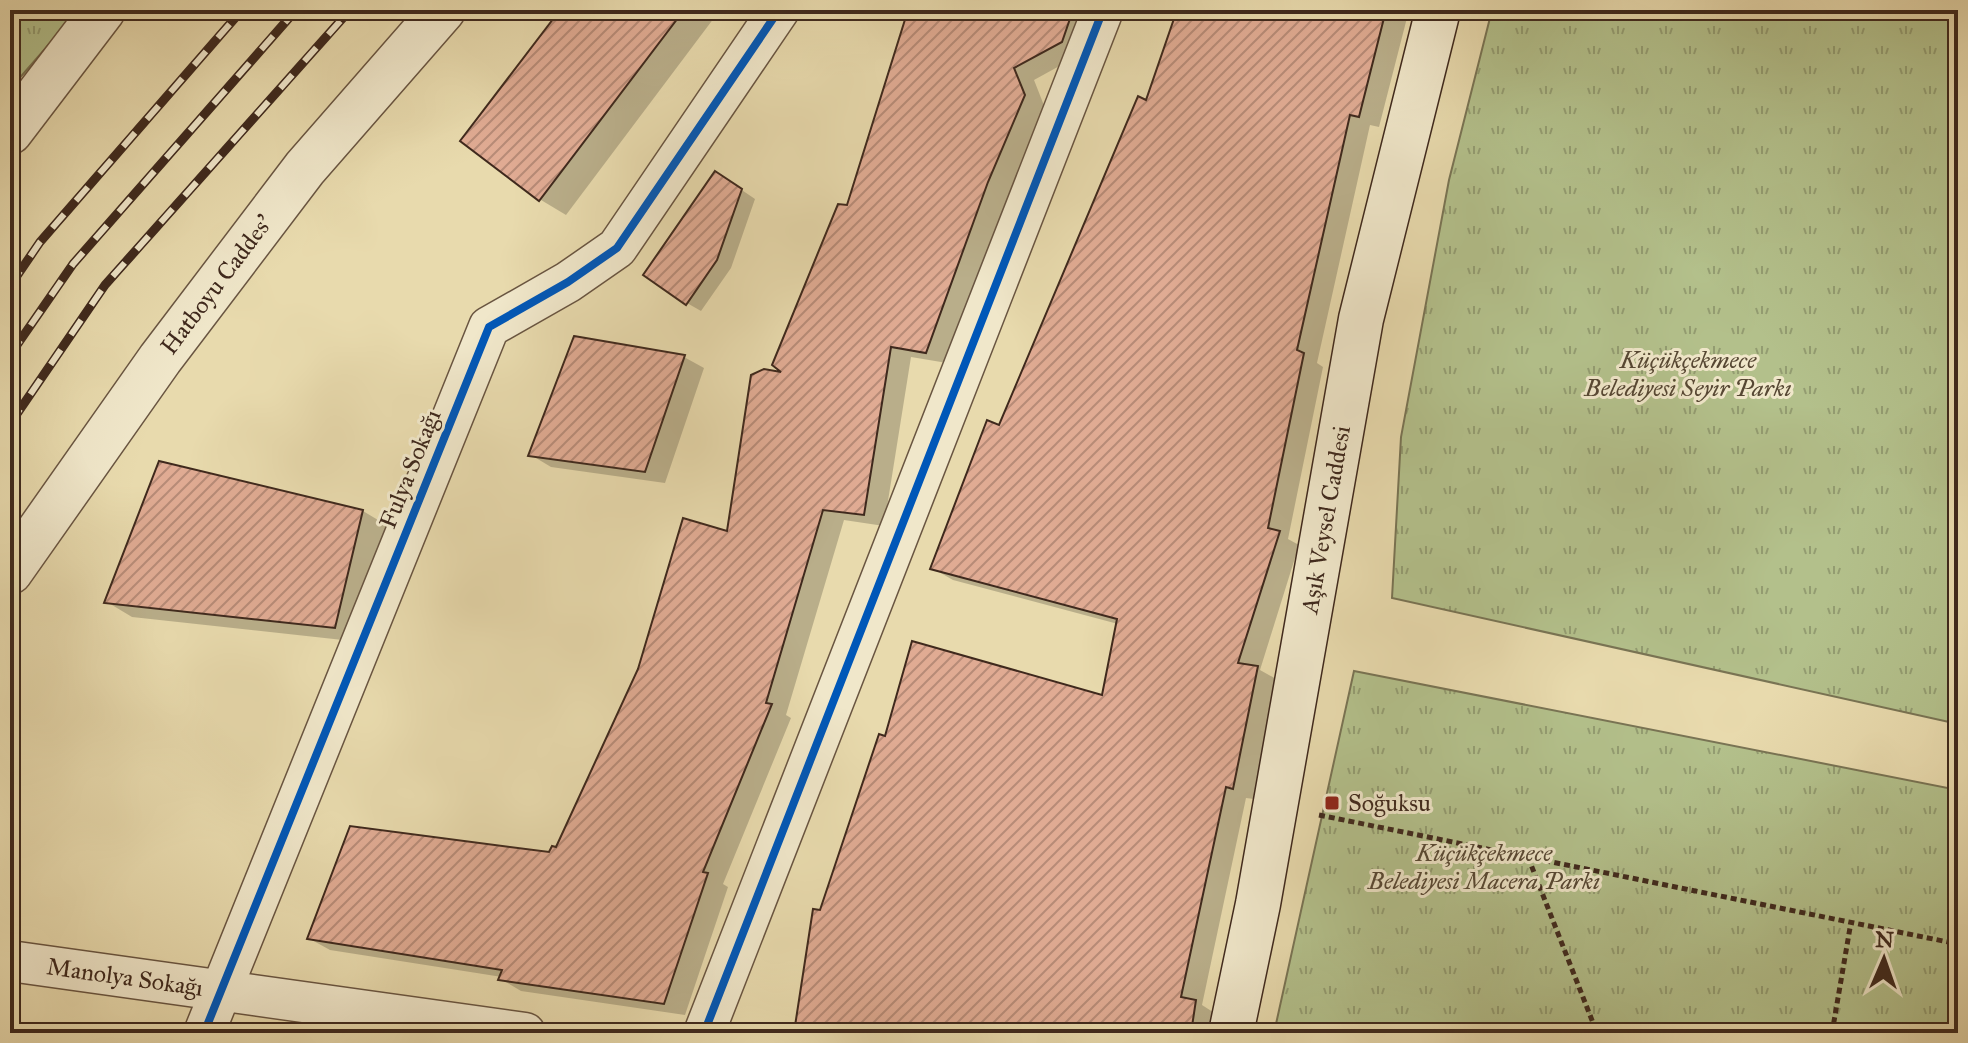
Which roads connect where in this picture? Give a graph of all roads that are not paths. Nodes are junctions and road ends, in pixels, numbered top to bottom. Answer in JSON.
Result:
{"nodes":[{"id":1,"x":103,"y":10,"type":"edge"},
{"id":2,"x":443,"y":10,"type":"edge"},
{"id":3,"x":779,"y":10,"type":"edge"},
{"id":4,"x":1103,"y":10,"type":"edge"},
{"id":5,"x":1438,"y":10,"type":"edge"},
{"id":6,"x":10,"y":132,"type":"edge"},
{"id":7,"x":10,"y":572,"type":"edge"},
{"id":8,"x":10,"y":961,"type":"edge"},
{"id":9,"x":221,"y":991,"type":"junction"},
{"id":10,"x":204,"y":1033,"type":"edge"},
{"id":11,"x":525,"y":1033,"type":"edge"},
{"id":12,"x":704,"y":1033,"type":"edge"},
{"id":13,"x":1231,"y":1033,"type":"edge"}],
"edges":[{"from":1,"to":6,"type":"main road"},
{"from":2,"to":7,"type":"main road","name":"Hatboyu Caddes'"},
{"from":3,"to":9,"type":"street","name":"Fulya Sokağı"},
{"from":4,"to":12,"type":"street"},
{"from":5,"to":13,"type":"main road","name":"Aşık Veysel Caddesi"},
{"from":8,"to":9,"type":"street","name":"Manolya Sokağı"},
{"from":9,"to":10,"type":"street","name":"Fulya Sokağı"},
{"from":9,"to":11,"type":"street","name":"Manolya Sokağı"}]}
